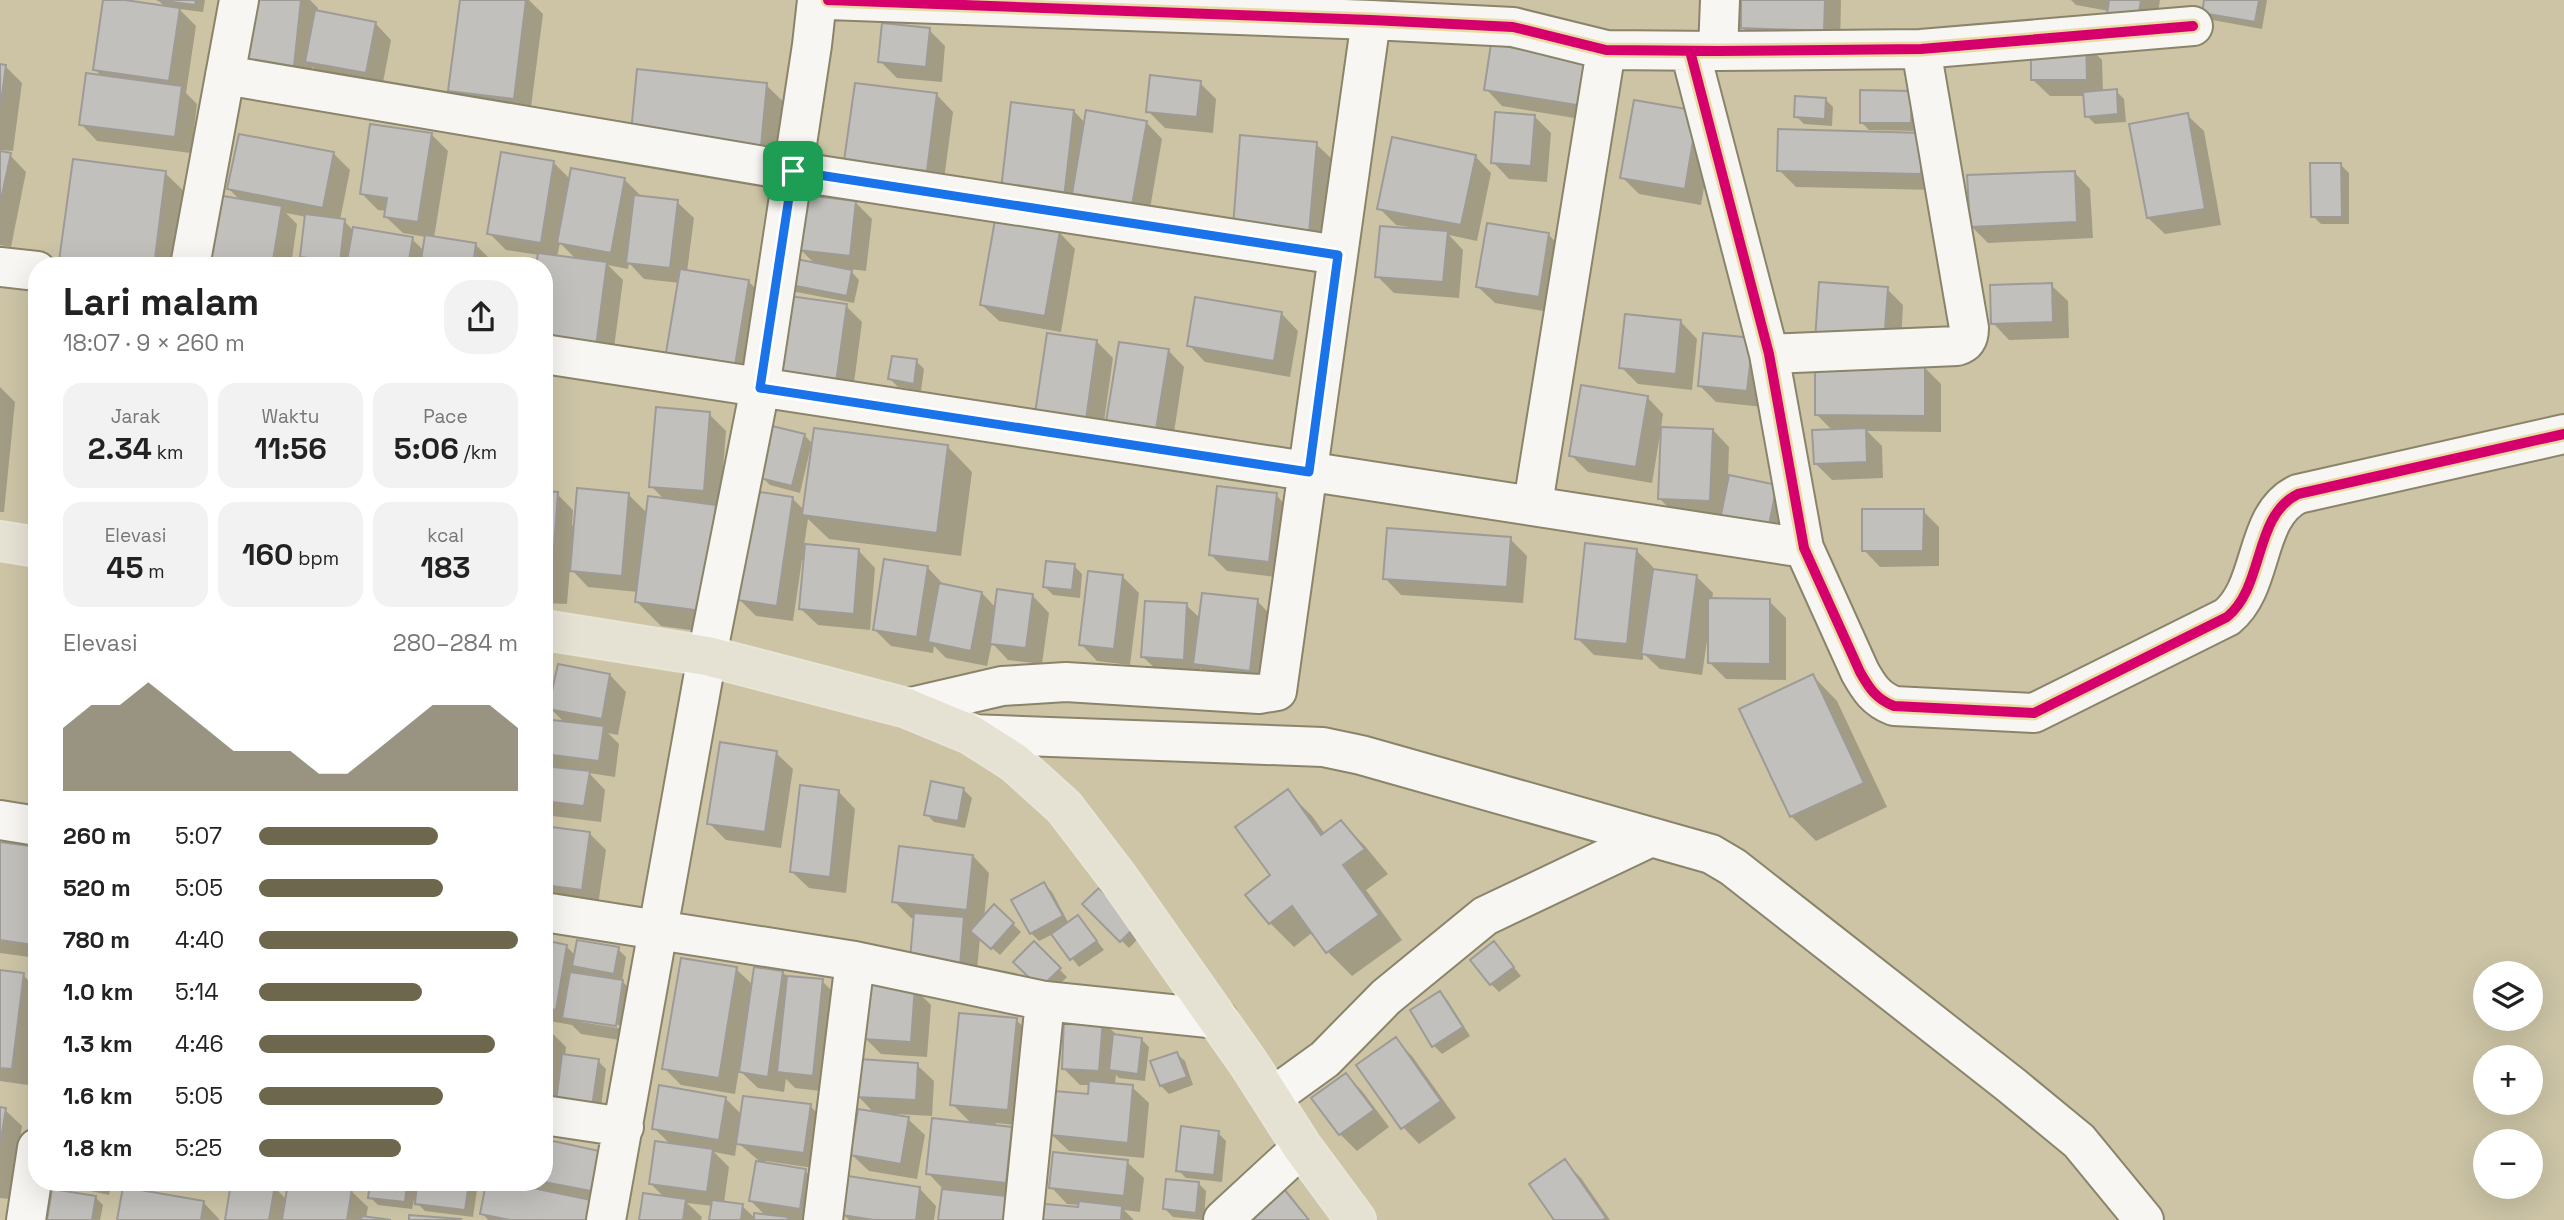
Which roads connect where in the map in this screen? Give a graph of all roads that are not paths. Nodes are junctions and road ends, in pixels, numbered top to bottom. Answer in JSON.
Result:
{"nodes":[{"id":1,"x":239,"y":0,"type":"edge"},
{"id":2,"x":817,"y":0,"type":"edge"},
{"id":3,"x":828,"y":0,"type":"edge"},
{"id":4,"x":1720,"y":0,"type":"edge"},
{"id":5,"x":1513,"y":14,"type":"edge"},
{"id":6,"x":1371,"y":20,"type":"junction"},
{"id":7,"x":2193,"y":26,"type":"dead end"},
{"id":8,"x":1921,"y":49,"type":"junction"},
{"id":9,"x":1606,"y":50,"type":"junction"},
{"id":10,"x":1704,"y":51,"type":"junction"},
{"id":11,"x":225,"y":75,"type":"junction"},
{"id":12,"x":793,"y":171,"type":"junction"},
{"id":13,"x":1338,"y":255,"type":"junction"},
{"id":14,"x":192,"y":257,"type":"edge"},
{"id":15,"x":0,"y":267,"type":"edge"},
{"id":16,"x":28,"y":270,"type":"edge"},
{"id":17,"x":1769,"y":354,"type":"junction"},
{"id":18,"x":553,"y":355,"type":"edge"},
{"id":19,"x":760,"y":388,"type":"junction"},
{"id":20,"x":2564,"y":434,"type":"edge"},
{"id":21,"x":1309,"y":472,"type":"junction"},
{"id":22,"x":1533,"y":504,"type":"junction"},
{"id":23,"x":0,"y":541,"type":"edge"},
{"id":24,"x":28,"y":546,"type":"edge"},
{"id":25,"x":1804,"y":548,"type":"junction"},
{"id":26,"x":553,"y":631,"type":"edge"},
{"id":27,"x":707,"y":656,"type":"junction"},
{"id":28,"x":907,"y":708,"type":"junction"},
{"id":29,"x":970,"y":734,"type":"junction"},
{"id":30,"x":0,"y":820,"type":"edge"},
{"id":31,"x":28,"y":825,"type":"edge"},
{"id":32,"x":1651,"y":837,"type":"junction"},
{"id":33,"x":553,"y":914,"type":"edge"},
{"id":34,"x":658,"y":931,"type":"junction"},
{"id":35,"x":855,"y":961,"type":"junction"},
{"id":36,"x":1045,"y":1001,"type":"junction"},
{"id":37,"x":1218,"y":1019,"type":"junction"},
{"id":38,"x":1271,"y":1098,"type":"junction"},
{"id":39,"x":553,"y":1116,"type":"edge"},
{"id":40,"x":624,"y":1127,"type":"junction"},
{"id":41,"x":1302,"y":1147,"type":"junction"},
{"id":42,"x":30,"y":1191,"type":"edge"},
{"id":43,"x":26,"y":1220,"type":"edge"},
{"id":44,"x":606,"y":1220,"type":"edge"},
{"id":45,"x":823,"y":1220,"type":"edge"},
{"id":46,"x":1023,"y":1220,"type":"edge"},
{"id":47,"x":1223,"y":1220,"type":"edge"},
{"id":48,"x":1356,"y":1220,"type":"edge"},
{"id":49,"x":2144,"y":1220,"type":"edge"}],
"edges":[{"from":1,"to":11,"type":"street"},
{"from":2,"to":12,"type":"street"},
{"from":3,"to":6,"type":"street"},
{"from":4,"to":10,"type":"street"},
{"from":5,"to":6,"type":"street"},
{"from":5,"to":9,"type":"street"},
{"from":6,"to":13,"type":"street"},
{"from":7,"to":8,"type":"street"},
{"from":8,"to":10,"type":"street"},
{"from":8,"to":17,"type":"street"},
{"from":9,"to":10,"type":"street"},
{"from":9,"to":22,"type":"street"},
{"from":10,"to":17,"type":"street"},
{"from":11,"to":12,"type":"street"},
{"from":11,"to":14,"type":"street"},
{"from":12,"to":13,"type":"street"},
{"from":12,"to":19,"type":"street"},
{"from":13,"to":21,"type":"street"},
{"from":15,"to":16,"type":"street"},
{"from":17,"to":25,"type":"street"},
{"from":18,"to":19,"type":"street"},
{"from":19,"to":21,"type":"street"},
{"from":19,"to":27,"type":"street"},
{"from":20,"to":25,"type":"street"},
{"from":21,"to":22,"type":"street"},
{"from":21,"to":28,"type":"street"},
{"from":22,"to":25,"type":"street"},
{"from":23,"to":24,"type":"highway"},
{"from":26,"to":27,"type":"highway"},
{"from":27,"to":28,"type":"highway"},
{"from":27,"to":34,"type":"street"},
{"from":28,"to":29,"type":"highway"},
{"from":29,"to":32,"type":"street"},
{"from":29,"to":37,"type":"highway"},
{"from":30,"to":31,"type":"street"},
{"from":32,"to":38,"type":"street"},
{"from":32,"to":49,"type":"street"},
{"from":33,"to":34,"type":"street"},
{"from":34,"to":35,"type":"street"},
{"from":34,"to":40,"type":"street"},
{"from":35,"to":36,"type":"street"},
{"from":35,"to":45,"type":"street"},
{"from":36,"to":37,"type":"street"},
{"from":36,"to":46,"type":"street"},
{"from":37,"to":38,"type":"highway"},
{"from":38,"to":41,"type":"highway"},
{"from":39,"to":40,"type":"street"},
{"from":40,"to":44,"type":"street"},
{"from":41,"to":47,"type":"street"},
{"from":41,"to":48,"type":"highway"},
{"from":42,"to":43,"type":"street"}]}
